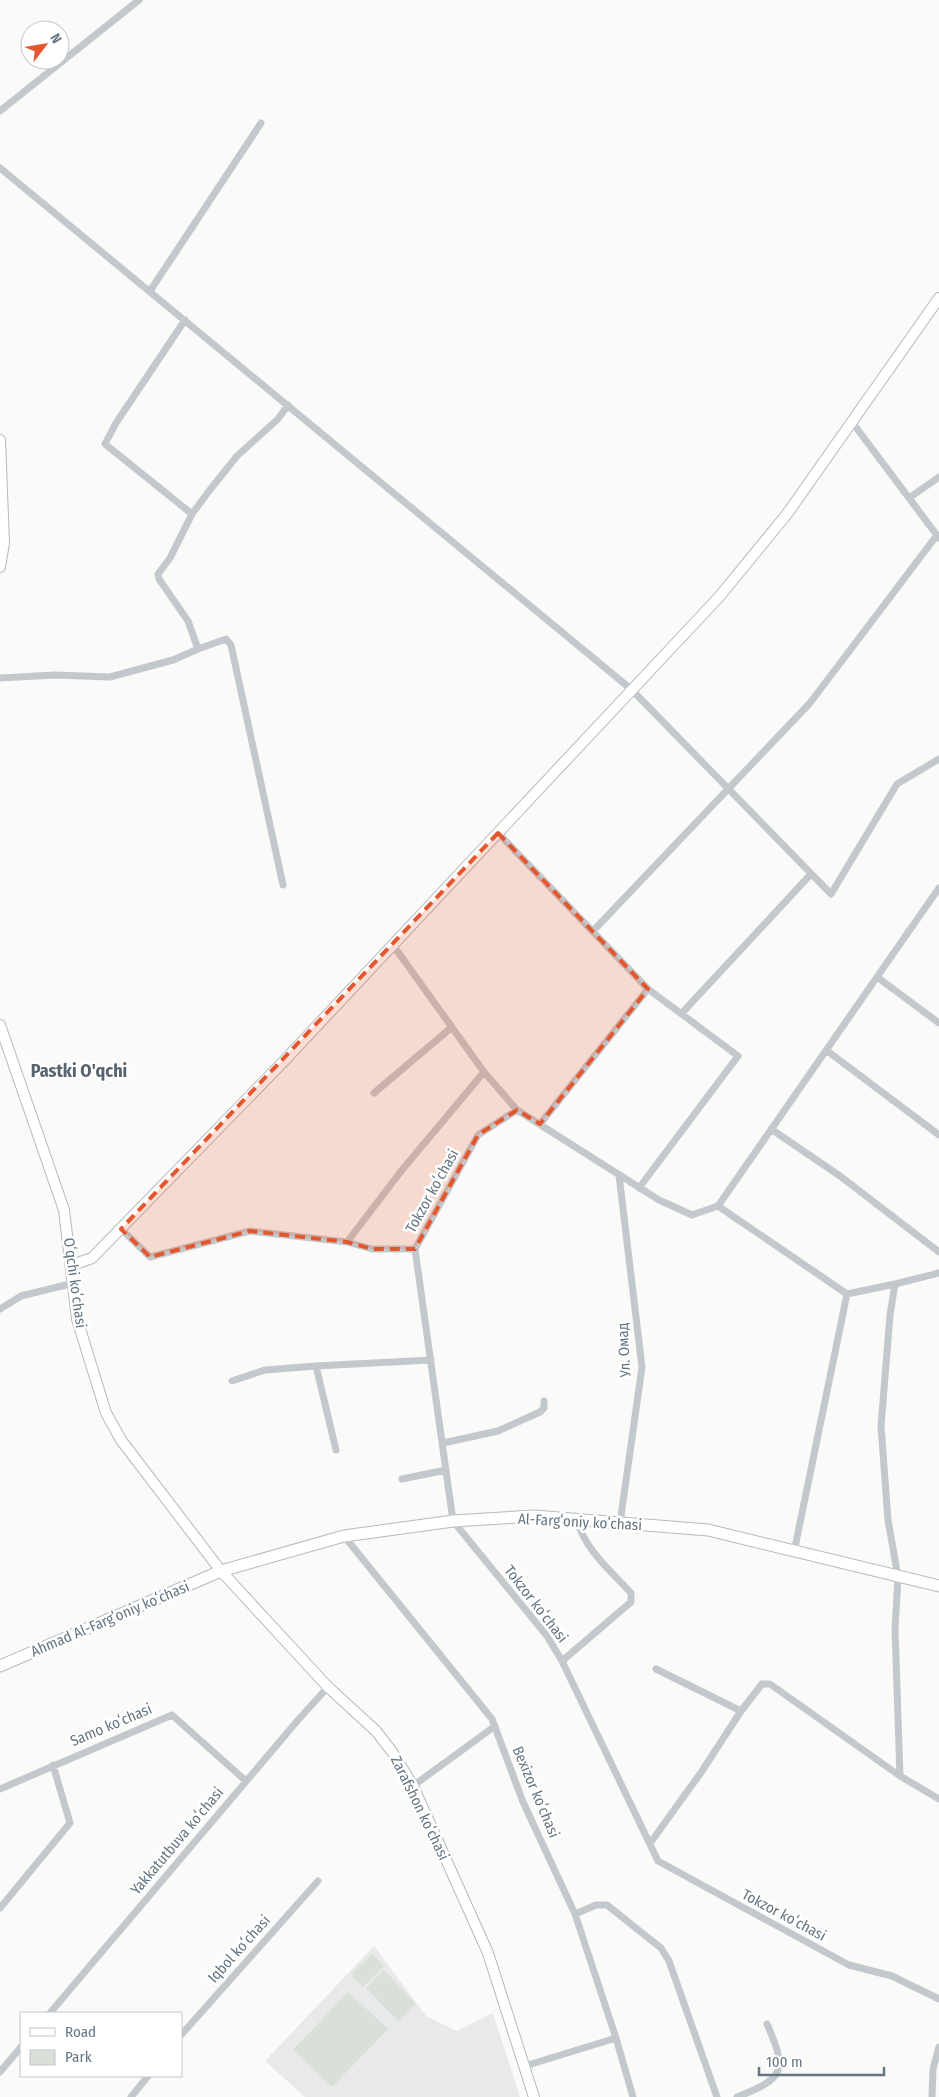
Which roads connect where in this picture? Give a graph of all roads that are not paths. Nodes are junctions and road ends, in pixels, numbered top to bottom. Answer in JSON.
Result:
{"nodes":[{"id":1,"x":139,"y":0,"type":"edge"},
{"id":2,"x":0,"y":111,"type":"edge"},
{"id":3,"x":261,"y":123,"type":"dead end"},
{"id":4,"x":0,"y":168,"type":"edge"},
{"id":5,"x":150,"y":291,"type":"junction"},
{"id":6,"x":939,"y":298,"type":"edge"},
{"id":7,"x":185,"y":320,"type":"junction"},
{"id":8,"x":288,"y":405,"type":"junction"},
{"id":9,"x":852,"y":422,"type":"junction"},
{"id":10,"x":0,"y":440,"type":"edge"},
{"id":11,"x":939,"y":477,"type":"edge"},
{"id":12,"x":909,"y":498,"type":"junction"},
{"id":13,"x":192,"y":514,"type":"junction"},
{"id":14,"x":938,"y":536,"type":"edge"},
{"id":15,"x":1,"y":556,"type":"edge"},
{"id":16,"x":0,"y":568,"type":"edge"},
{"id":17,"x":198,"y":648,"type":"junction"},
{"id":18,"x":0,"y":678,"type":"edge"},
{"id":19,"x":632,"y":690,"type":"junction"},
{"id":20,"x":939,"y":759,"type":"edge"},
{"id":21,"x":729,"y":790,"type":"junction"},
{"id":22,"x":498,"y":833,"type":"junction"},
{"id":23,"x":811,"y":874,"type":"junction"},
{"id":24,"x":283,"y":885,"type":"dead end"},
{"id":25,"x":939,"y":888,"type":"edge"},
{"id":26,"x":593,"y":931,"type":"junction"},
{"id":27,"x":393,"y":945,"type":"junction"},
{"id":28,"x":877,"y":977,"type":"junction"},
{"id":29,"x":648,"y":989,"type":"junction"},
{"id":30,"x":682,"y":1013,"type":"junction"},
{"id":31,"x":939,"y":1023,"type":"edge"},
{"id":32,"x":0,"y":1025,"type":"edge"},
{"id":33,"x":452,"y":1028,"type":"junction"},
{"id":34,"x":826,"y":1050,"type":"junction"},
{"id":35,"x":484,"y":1072,"type":"junction"},
{"id":36,"x":374,"y":1093,"type":"dead end"},
{"id":37,"x":517,"y":1110,"type":"junction"},
{"id":38,"x":540,"y":1124,"type":"junction"},
{"id":39,"x":771,"y":1129,"type":"junction"},
{"id":40,"x":939,"y":1136,"type":"edge"},
{"id":41,"x":619,"y":1175,"type":"junction"},
{"id":42,"x":639,"y":1188,"type":"junction"},
{"id":43,"x":718,"y":1206,"type":"junction"},
{"id":44,"x":121,"y":1229,"type":"junction"},
{"id":45,"x":347,"y":1242,"type":"junction"},
{"id":46,"x":415,"y":1249,"type":"junction"},
{"id":47,"x":939,"y":1252,"type":"edge"},
{"id":48,"x":72,"y":1265,"type":"junction"},
{"id":49,"x":939,"y":1274,"type":"edge"},
{"id":50,"x":74,"y":1283,"type":"junction"},
{"id":51,"x":895,"y":1284,"type":"junction"},
{"id":52,"x":847,"y":1294,"type":"junction"},
{"id":53,"x":0,"y":1309,"type":"edge"},
{"id":54,"x":431,"y":1360,"type":"junction"},
{"id":55,"x":316,"y":1366,"type":"junction"},
{"id":56,"x":232,"y":1381,"type":"dead end"},
{"id":57,"x":544,"y":1401,"type":"dead end"},
{"id":58,"x":443,"y":1443,"type":"junction"},
{"id":59,"x":336,"y":1450,"type":"dead end"},
{"id":60,"x":446,"y":1470,"type":"junction"},
{"id":61,"x":402,"y":1479,"type":"dead end"},
{"id":62,"x":577,"y":1520,"type":"junction"},
{"id":63,"x":453,"y":1521,"type":"junction"},
{"id":64,"x":620,"y":1523,"type":"junction"},
{"id":65,"x":344,"y":1536,"type":"junction"},
{"id":66,"x":794,"y":1552,"type":"junction"},
{"id":67,"x":221,"y":1571,"type":"junction"},
{"id":68,"x":898,"y":1577,"type":"junction"},
{"id":69,"x":939,"y":1586,"type":"edge"},
{"id":70,"x":562,"y":1661,"type":"junction"},
{"id":71,"x":0,"y":1666,"type":"edge"},
{"id":72,"x":656,"y":1669,"type":"dead end"},
{"id":73,"x":328,"y":1687,"type":"junction"},
{"id":74,"x":741,"y":1711,"type":"junction"},
{"id":75,"x":495,"y":1726,"type":"junction"},
{"id":76,"x":53,"y":1765,"type":"junction"},
{"id":77,"x":900,"y":1776,"type":"junction"},
{"id":78,"x":246,"y":1781,"type":"junction"},
{"id":79,"x":413,"y":1786,"type":"junction"},
{"id":80,"x":0,"y":1789,"type":"edge"},
{"id":81,"x":939,"y":1799,"type":"edge"},
{"id":82,"x":651,"y":1842,"type":"junction"},
{"id":83,"x":318,"y":1881,"type":"dead end"},
{"id":84,"x":0,"y":1908,"type":"edge"},
{"id":85,"x":575,"y":1914,"type":"junction"},
{"id":86,"x":939,"y":1999,"type":"edge"},
{"id":87,"x":51,"y":2012,"type":"edge"},
{"id":88,"x":767,"y":2024,"type":"dead end"},
{"id":89,"x":182,"y":2034,"type":"edge"},
{"id":90,"x":616,"y":2038,"type":"junction"},
{"id":91,"x":939,"y":2047,"type":"edge"},
{"id":92,"x":20,"y":2048,"type":"edge"},
{"id":93,"x":524,"y":2066,"type":"junction"},
{"id":94,"x":1,"y":2070,"type":"edge"},
{"id":95,"x":147,"y":2077,"type":"edge"},
{"id":96,"x":131,"y":2097,"type":"edge"},
{"id":97,"x":534,"y":2097,"type":"edge"},
{"id":98,"x":633,"y":2097,"type":"edge"},
{"id":99,"x":716,"y":2097,"type":"edge"},
{"id":100,"x":737,"y":2097,"type":"edge"},
{"id":101,"x":932,"y":2097,"type":"edge"}],
"edges":[{"from":1,"to":2,"type":"street"},
{"from":3,"to":5,"type":"street"},
{"from":4,"to":5,"type":"street"},
{"from":5,"to":7,"type":"street"},
{"from":6,"to":9,"type":"main road"},
{"from":7,"to":8,"type":"street"},
{"from":7,"to":13,"type":"street"},
{"from":8,"to":13,"type":"street"},
{"from":8,"to":19,"type":"street"},
{"from":9,"to":12,"type":"street"},
{"from":9,"to":19,"type":"main road"},
{"from":10,"to":15,"type":"main road"},
{"from":11,"to":12,"type":"street"},
{"from":12,"to":14,"type":"street"},
{"from":13,"to":17,"type":"street"},
{"from":14,"to":21,"type":"street"},
{"from":15,"to":16,"type":"main road"},
{"from":17,"to":18,"type":"street"},
{"from":17,"to":24,"type":"street"},
{"from":19,"to":21,"type":"street"},
{"from":19,"to":22,"type":"main road"},
{"from":20,"to":23,"type":"street"},
{"from":21,"to":23,"type":"street"},
{"from":21,"to":26,"type":"street"},
{"from":22,"to":26,"type":"street"},
{"from":22,"to":27,"type":"main road"},
{"from":23,"to":30,"type":"street"},
{"from":25,"to":28,"type":"street"},
{"from":26,"to":29,"type":"street"},
{"from":27,"to":33,"type":"street"},
{"from":27,"to":44,"type":"main road"},
{"from":28,"to":31,"type":"street"},
{"from":28,"to":34,"type":"street"},
{"from":29,"to":30,"type":"street"},
{"from":29,"to":38,"type":"street"},
{"from":30,"to":42,"type":"street"},
{"from":32,"to":48,"type":"main road","name":"Oʻqchi koʻchasi"},
{"from":33,"to":35,"type":"street"},
{"from":33,"to":36,"type":"street"},
{"from":34,"to":39,"type":"street"},
{"from":34,"to":40,"type":"street"},
{"from":35,"to":37,"type":"street"},
{"from":35,"to":45,"type":"street"},
{"from":37,"to":38,"type":"street"},
{"from":37,"to":46,"type":"street","name":"Tokzor koʻchasi"},
{"from":38,"to":41,"type":"street"},
{"from":39,"to":43,"type":"street"},
{"from":39,"to":47,"type":"street"},
{"from":41,"to":42,"type":"street"},
{"from":41,"to":64,"type":"street","name":"Ул. Омад"},
{"from":42,"to":43,"type":"street"},
{"from":43,"to":52,"type":"street"},
{"from":44,"to":45,"type":"street"},
{"from":44,"to":48,"type":"main road"},
{"from":45,"to":46,"type":"street"},
{"from":46,"to":54,"type":"street","name":"Tokzor koʻchasi"},
{"from":48,"to":50,"type":"main road","name":"Oʻqchi koʻchasi"},
{"from":49,"to":51,"type":"street"},
{"from":50,"to":53,"type":"street"},
{"from":50,"to":67,"type":"main road","name":"Oʻqchi koʻchasi"},
{"from":51,"to":52,"type":"street"},
{"from":51,"to":68,"type":"street"},
{"from":52,"to":66,"type":"street"},
{"from":54,"to":55,"type":"street"},
{"from":54,"to":58,"type":"street","name":"Tokzor koʻchasi"},
{"from":55,"to":56,"type":"street"},
{"from":55,"to":59,"type":"street"},
{"from":57,"to":58,"type":"street"},
{"from":58,"to":60,"type":"street","name":"Tokzor koʻchasi"},
{"from":60,"to":61,"type":"street"},
{"from":60,"to":63,"type":"street","name":"Tokzor koʻchasi"},
{"from":62,"to":63,"type":"main road","name":"Al-Fargʻoniy koʻchasi"},
{"from":62,"to":64,"type":"main road","name":"Al-Fargʻoniy koʻchasi"},
{"from":62,"to":70,"type":"street"},
{"from":63,"to":65,"type":"main road","name":"Al-Fargʻoniy koʻchasi"},
{"from":63,"to":70,"type":"street","name":"Tokzor koʻchasi"},
{"from":64,"to":66,"type":"main road","name":"Al-Fargʻoniy koʻchasi"},
{"from":65,"to":67,"type":"main road","name":"Al-Fargʻoniy koʻchasi"},
{"from":65,"to":75,"type":"street","name":"Bexizor koʻchasi"},
{"from":66,"to":68,"type":"main road","name":"Al-Fargʻoniy koʻchasi"},
{"from":67,"to":71,"type":"main road","name":"Ahmad Al-Fargʻoniy koʻchasi"},
{"from":67,"to":73,"type":"main road","name":"Zarafshon koʻchasi"},
{"from":68,"to":69,"type":"main road","name":"Al-Fargʻoniy koʻchasi"},
{"from":68,"to":77,"type":"street"},
{"from":70,"to":82,"type":"street","name":"Tokzor koʻchasi"},
{"from":72,"to":74,"type":"street"},
{"from":73,"to":78,"type":"street","name":"Yakkatutbuva koʻchasi"},
{"from":73,"to":79,"type":"main road","name":"Zarafshon koʻchasi"},
{"from":74,"to":77,"type":"street"},
{"from":74,"to":82,"type":"street"},
{"from":75,"to":79,"type":"street"},
{"from":75,"to":85,"type":"street","name":"Bexizor koʻchasi"},
{"from":76,"to":78,"type":"street","name":"Samo koʻchasi"},
{"from":76,"to":80,"type":"street","name":"Samo koʻchasi"},
{"from":76,"to":84,"type":"street"},
{"from":77,"to":81,"type":"street"},
{"from":78,"to":87,"type":"street","name":"Yakkatutbuva koʻchasi"},
{"from":79,"to":93,"type":"main road","name":"Zarafshon koʻchasi"},
{"from":82,"to":86,"type":"street","name":"Tokzor koʻchasi"},
{"from":83,"to":89,"type":"street","name":"Iqbol koʻchasi"},
{"from":85,"to":90,"type":"street","name":"Bexizor koʻchasi"},
{"from":85,"to":99,"type":"street"},
{"from":88,"to":100,"type":"street"},
{"from":90,"to":93,"type":"street"},
{"from":90,"to":98,"type":"street","name":"Bexizor koʻchasi"},
{"from":91,"to":101,"type":"street"},
{"from":92,"to":94,"type":"street"},
{"from":93,"to":97,"type":"main road","name":"Zarafshon koʻchasi"},
{"from":95,"to":96,"type":"street"}]}
